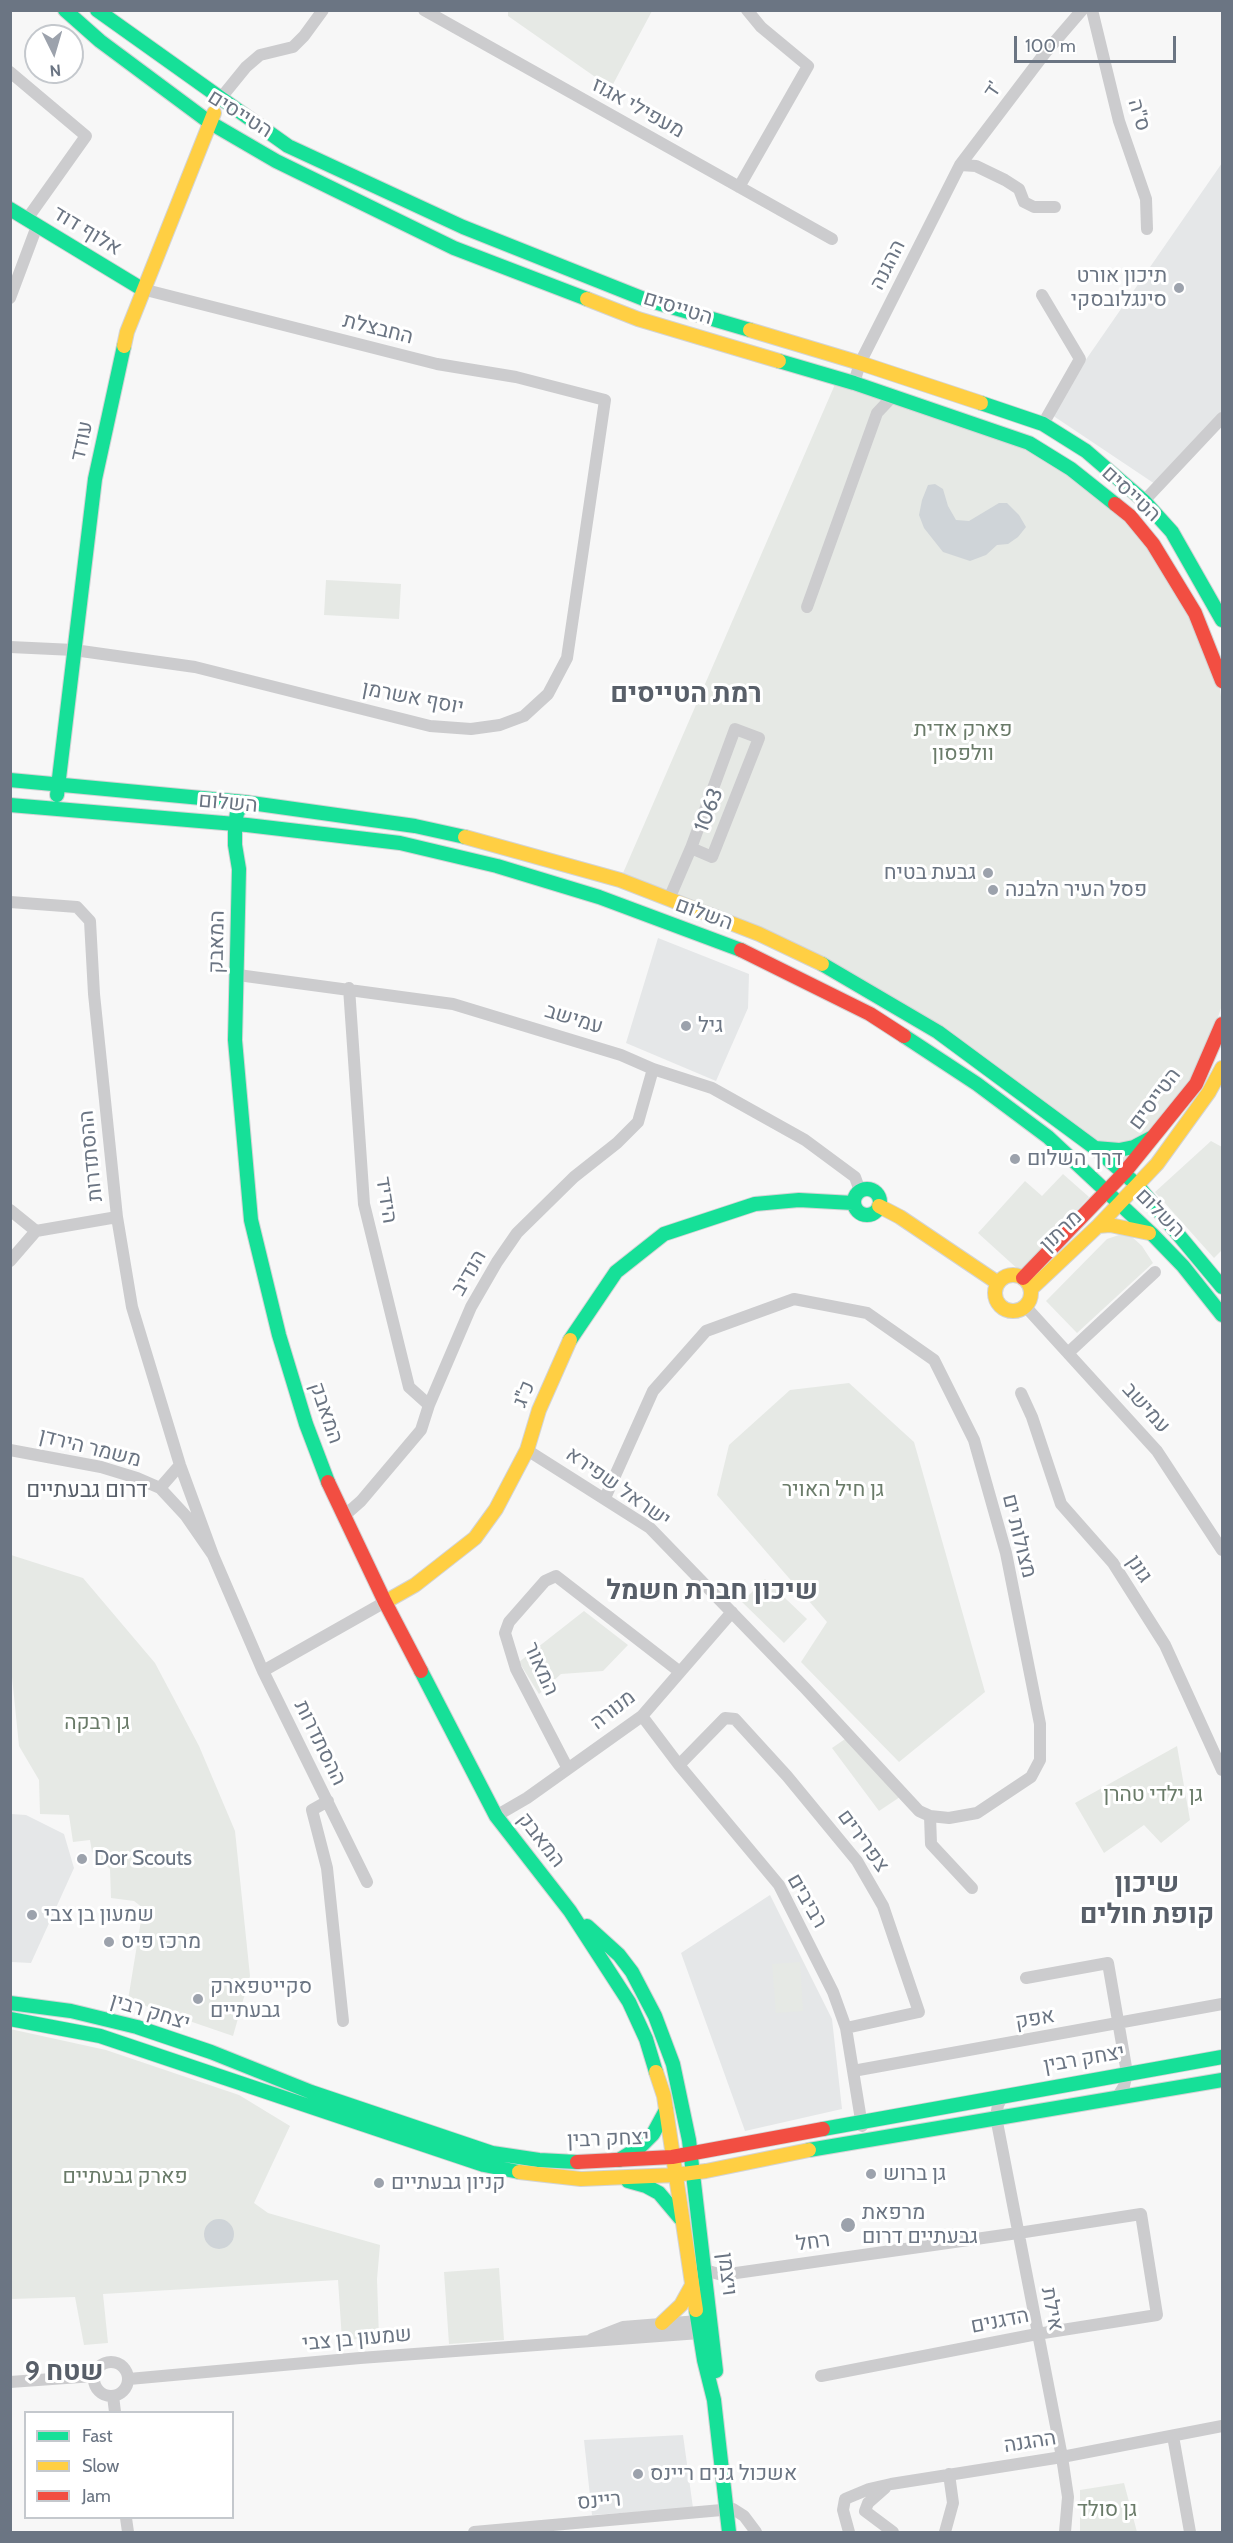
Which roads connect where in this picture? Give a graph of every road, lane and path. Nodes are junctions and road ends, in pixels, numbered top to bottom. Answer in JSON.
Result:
{"nodes":[{"id":1,"x":64,"y":10,"type":"edge"},
{"id":2,"x":97,"y":10,"type":"edge"},
{"id":3,"x":323,"y":10,"type":"edge"},
{"id":4,"x":424,"y":10,"type":"edge"},
{"id":5,"x":747,"y":10,"type":"edge"},
{"id":6,"x":1082,"y":10,"type":"edge"},
{"id":7,"x":1092,"y":10,"type":"edge"},
{"id":8,"x":10,"y":72,"type":"edge"},
{"id":9,"x":220,"y":99,"type":"junction"},
{"id":10,"x":209,"y":122,"type":"junction"},
{"id":11,"x":960,"y":165,"type":"junction"},
{"id":12,"x":739,"y":187,"type":"junction"},
{"id":13,"x":1055,"y":207,"type":"dead end"},
{"id":14,"x":10,"y":209,"type":"edge"},
{"id":15,"x":32,"y":222,"type":"junction"},
{"id":16,"x":1147,"y":229,"type":"dead end"},
{"id":17,"x":832,"y":239,"type":"dead end"},
{"id":18,"x":142,"y":289,"type":"junction"},
{"id":19,"x":1042,"y":295,"type":"dead end"},
{"id":20,"x":10,"y":298,"type":"edge"},
{"id":21,"x":860,"y":363,"type":"junction"},
{"id":22,"x":854,"y":383,"type":"junction"},
{"id":23,"x":872,"y":389,"type":"junction"},
{"id":24,"x":893,"y":396,"type":"junction"},
{"id":25,"x":605,"y":400,"type":"joint"},
{"id":26,"x":877,"y":413,"type":"junction"},
{"id":27,"x":1222,"y":418,"type":"edge"},
{"id":28,"x":1043,"y":424,"type":"junction"},
{"id":29,"x":1144,"y":501,"type":"junction"},
{"id":30,"x":807,"y":607,"type":"dead end"},
{"id":31,"x":1222,"y":620,"type":"edge"},
{"id":32,"x":10,"y":647,"type":"edge"},
{"id":33,"x":74,"y":650,"type":"junction"},
{"id":34,"x":1222,"y":681,"type":"edge"},
{"id":35,"x":10,"y":780,"type":"edge"},
{"id":36,"x":59,"y":783,"type":"junction"},
{"id":37,"x":244,"y":802,"type":"junction"},
{"id":38,"x":10,"y":805,"type":"edge"},
{"id":39,"x":56,"y":809,"type":"junction"},
{"id":40,"x":241,"y":825,"type":"junction"},
{"id":41,"x":691,"y":848,"type":"junction"},
{"id":42,"x":669,"y":899,"type":"junction"},
{"id":43,"x":10,"y":902,"type":"edge"},
{"id":44,"x":238,"y":975,"type":"junction"},
{"id":45,"x":349,"y":988,"type":"junction"},
{"id":46,"x":1222,"y":1024,"type":"edge"},
{"id":47,"x":1222,"y":1068,"type":"edge"},
{"id":48,"x":653,"y":1069,"type":"junction"},
{"id":49,"x":1155,"y":1136,"type":"junction"},
{"id":50,"x":1095,"y":1148,"type":"junction"},
{"id":51,"x":1157,"y":1164,"type":"junction"},
{"id":52,"x":1124,"y":1173,"type":"junction"},
{"id":53,"x":1137,"y":1185,"type":"junction"},
{"id":54,"x":1106,"y":1190,"type":"junction"},
{"id":55,"x":857,"y":1197,"type":"junction"},
{"id":56,"x":1120,"y":1203,"type":"junction"},
{"id":57,"x":879,"y":1206,"type":"junction"},
{"id":58,"x":1157,"y":1208,"type":"junction"},
{"id":59,"x":10,"y":1210,"type":"edge"},
{"id":60,"x":117,"y":1217,"type":"junction"},
{"id":61,"x":1098,"y":1226,"type":"junction"},
{"id":62,"x":36,"y":1232,"type":"junction"},
{"id":63,"x":1152,"y":1234,"type":"junction"},
{"id":64,"x":10,"y":1261,"type":"edge"},
{"id":65,"x":1155,"y":1272,"type":"dead end"},
{"id":66,"x":998,"y":1283,"type":"junction"},
{"id":67,"x":1027,"y":1284,"type":"junction"},
{"id":68,"x":1222,"y":1287,"type":"edge"},
{"id":69,"x":1025,"y":1306,"type":"junction"},
{"id":70,"x":1222,"y":1315,"type":"edge"},
{"id":71,"x":1068,"y":1353,"type":"junction"},
{"id":72,"x":1022,"y":1393,"type":"dead end"},
{"id":73,"x":429,"y":1405,"type":"junction"},
{"id":74,"x":10,"y":1450,"type":"edge"},
{"id":75,"x":527,"y":1450,"type":"junction"},
{"id":76,"x":180,"y":1466,"type":"junction"},
{"id":77,"x":186,"y":1482,"type":"junction"},
{"id":78,"x":160,"y":1488,"type":"junction"},
{"id":79,"x":170,"y":1498,"type":"junction"},
{"id":80,"x":605,"y":1498,"type":"junction"},
{"id":81,"x":344,"y":1516,"type":"junction"},
{"id":82,"x":1222,"y":1550,"type":"edge"},
{"id":83,"x":213,"y":1555,"type":"junction"},
{"id":84,"x":385,"y":1602,"type":"junction"},
{"id":85,"x":732,"y":1611,"type":"junction"},
{"id":86,"x":263,"y":1671,"type":"junction"},
{"id":87,"x":680,"y":1672,"type":"junction"},
{"id":88,"x":642,"y":1716,"type":"junction"},
{"id":89,"x":679,"y":1765,"type":"junction"},
{"id":90,"x":568,"y":1769,"type":"junction"},
{"id":91,"x":1222,"y":1770,"type":"edge"},
{"id":92,"x":328,"y":1801,"type":"junction"},
{"id":93,"x":496,"y":1816,"type":"junction"},
{"id":94,"x":930,"y":1816,"type":"junction"},
{"id":95,"x":367,"y":1882,"type":"dead end"},
{"id":96,"x":972,"y":1888,"type":"dead end"},
{"id":97,"x":570,"y":1911,"type":"junction"},
{"id":98,"x":1026,"y":1978,"type":"dead end"},
{"id":99,"x":10,"y":2003,"type":"edge"},
{"id":100,"x":1222,"y":2004,"type":"edge"},
{"id":101,"x":10,"y":2019,"type":"edge"},
{"id":102,"x":343,"y":2021,"type":"dead end"},
{"id":103,"x":1118,"y":2025,"type":"junction"},
{"id":104,"x":846,"y":2028,"type":"junction"},
{"id":105,"x":1222,"y":2057,"type":"edge"},
{"id":106,"x":853,"y":2071,"type":"junction"},
{"id":107,"x":1126,"y":2073,"type":"junction"},
{"id":108,"x":1222,"y":2080,"type":"edge"},
{"id":109,"x":1003,"y":2095,"type":"junction"},
{"id":110,"x":1118,"y":2096,"type":"junction"},
{"id":111,"x":666,"y":2110,"type":"junction"},
{"id":112,"x":996,"y":2117,"type":"junction"},
{"id":113,"x":860,"y":2121,"type":"junction"},
{"id":114,"x":871,"y":2139,"type":"junction"},
{"id":115,"x":691,"y":2155,"type":"junction"},
{"id":116,"x":672,"y":2157,"type":"junction"},
{"id":117,"x":615,"y":2162,"type":"junction"},
{"id":118,"x":693,"y":2173,"type":"junction"},
{"id":119,"x":675,"y":2175,"type":"junction"},
{"id":120,"x":608,"y":2178,"type":"junction"},
{"id":121,"x":1141,"y":2214,"type":"joint"},
{"id":122,"x":681,"y":2219,"type":"junction"},
{"id":123,"x":1018,"y":2233,"type":"junction"},
{"id":124,"x":705,"y":2270,"type":"junction"},
{"id":125,"x":692,"y":2285,"type":"junction"},
{"id":126,"x":662,"y":2323,"type":"junction"},
{"id":127,"x":703,"y":2327,"type":"junction"},
{"id":128,"x":1037,"y":2334,"type":"junction"},
{"id":129,"x":588,"y":2341,"type":"junction"},
{"id":130,"x":94,"y":2376,"type":"junction"},
{"id":131,"x":821,"y":2376,"type":"dead end"},
{"id":132,"x":129,"y":2379,"type":"junction"},
{"id":133,"x":10,"y":2382,"type":"edge"},
{"id":134,"x":113,"y":2396,"type":"junction"},
{"id":135,"x":115,"y":2411,"type":"edge"},
{"id":136,"x":1222,"y":2426,"type":"edge"},
{"id":137,"x":1173,"y":2436,"type":"junction"},
{"id":138,"x":1062,"y":2457,"type":"junction"},
{"id":139,"x":949,"y":2474,"type":"junction"},
{"id":140,"x":891,"y":2484,"type":"junction"},
{"id":141,"x":727,"y":2509,"type":"junction"},
{"id":142,"x":474,"y":2532,"type":"edge"},
{"id":143,"x":729,"y":2532,"type":"edge"},
{"id":144,"x":756,"y":2532,"type":"edge"},
{"id":145,"x":849,"y":2532,"type":"edge"},
{"id":146,"x":893,"y":2532,"type":"edge"},
{"id":147,"x":945,"y":2532,"type":"edge"},
{"id":148,"x":1065,"y":2532,"type":"edge"},
{"id":149,"x":1190,"y":2532,"type":"edge"}],
"edges":[{"from":1,"to":10,"type":"main road","name":"הטייסים"},
{"from":2,"to":9,"type":"main road","name":"הטייסים"},
{"from":3,"to":9,"type":"street"},
{"from":4,"to":12,"type":"street","name":"מעפילי אגוז"},
{"from":5,"to":12,"type":"street"},
{"from":6,"to":11,"type":"street","name":"ד'"},
{"from":7,"to":16,"type":"street","name":"ס\"ה"},
{"from":8,"to":15,"type":"street"},
{"from":9,"to":10,"type":"main road","name":"עודד"},
{"from":9,"to":21,"type":"main road","name":"הטייסים"},
{"from":10,"to":18,"type":"main road","name":"עודד"},
{"from":10,"to":22,"type":"main road","name":"הטייסים"},
{"from":11,"to":13,"type":"street"},
{"from":11,"to":21,"type":"street","name":"ההגנה"},
{"from":12,"to":17,"type":"street","name":"מעפילי אגוז"},
{"from":14,"to":15,"type":"main road","name":"אלוף דוד"},
{"from":15,"to":18,"type":"main road","name":"אלוף דוד"},
{"from":15,"to":20,"type":"street"},
{"from":18,"to":25,"type":"street","name":"החבצלת"},
{"from":18,"to":33,"type":"main road","name":"עודד"},
{"from":19,"to":28,"type":"street"},
{"from":21,"to":22,"type":"street","name":"ההגנה"},
{"from":21,"to":28,"type":"main road","name":"הטייסים"},
{"from":22,"to":23,"type":"main road","name":"הטייסים"},
{"from":23,"to":24,"type":"main road","name":"הטייסים"},
{"from":23,"to":26,"type":"street"},
{"from":24,"to":26,"type":"street"},
{"from":24,"to":34,"type":"main road","name":"הטייסים"},
{"from":25,"to":33,"type":"street","name":"יוסף אשרמן"},
{"from":26,"to":30,"type":"street"},
{"from":27,"to":29,"type":"street"},
{"from":28,"to":29,"type":"main road","name":"הטייסים"},
{"from":29,"to":31,"type":"main road","name":"הטייסים"},
{"from":32,"to":33,"type":"street"},
{"from":33,"to":36,"type":"main road","name":"עודד"},
{"from":35,"to":36,"type":"main road","name":"השלום"},
{"from":36,"to":37,"type":"main road","name":"השלום"},
{"from":36,"to":39,"type":"main road","name":"עודד"},
{"from":37,"to":40,"type":"main road","name":"המאבק"},
{"from":37,"to":42,"type":"main road","name":"השלום"},
{"from":38,"to":39,"type":"main road","name":"השלום"},
{"from":39,"to":40,"type":"main road","name":"השלום"},
{"from":40,"to":44,"type":"main road","name":"המאבק"},
{"from":40,"to":54,"type":"main road","name":"השלום"},
{"from":41,"to":41,"type":"street","name":"1063"},
{"from":41,"to":42,"type":"street","name":"1063"},
{"from":42,"to":50,"type":"main road","name":"השלום"},
{"from":43,"to":60,"type":"street","name":"ההסתדרות"},
{"from":44,"to":45,"type":"street","name":"עמישב"},
{"from":44,"to":81,"type":"main road","name":"המאבק"},
{"from":45,"to":48,"type":"street","name":"עמישב"},
{"from":45,"to":73,"type":"street","name":"הידיד"},
{"from":46,"to":49,"type":"main road","name":"הטייסים"},
{"from":47,"to":51,"type":"main road","name":"הטייסים"},
{"from":48,"to":55,"type":"street","name":"עמישב"},
{"from":48,"to":73,"type":"street","name":"הנדיב"},
{"from":49,"to":50,"type":"main road"},
{"from":49,"to":52,"type":"main road","name":"הטייסים"},
{"from":50,"to":52,"type":"main road","name":"השלום"},
{"from":51,"to":53,"type":"main road","name":"הטייסים"},
{"from":51,"to":58,"type":"main road"},
{"from":52,"to":53,"type":"main road","name":"השלום"},
{"from":52,"to":54,"type":"main road","name":"הטייסים"},
{"from":53,"to":56,"type":"main road","name":"הטייסים"},
{"from":53,"to":58,"type":"main road","name":"השלום"},
{"from":54,"to":56,"type":"main road","name":"השלום"},
{"from":54,"to":67,"type":"main road","name":"מרתון"},
{"from":55,"to":57,"type":"main road"},
{"from":55,"to":57,"type":"main road"},
{"from":55,"to":75,"type":"main road","name":"כ\"ג"},
{"from":56,"to":61,"type":"main road","name":"מרתון"},
{"from":56,"to":63,"type":"main road","name":"השלום"},
{"from":57,"to":66,"type":"main road"},
{"from":58,"to":68,"type":"main road","name":"השלום"},
{"from":59,"to":62,"type":"street"},
{"from":60,"to":62,"type":"street"},
{"from":60,"to":76,"type":"street","name":"ההסתדרות"},
{"from":61,"to":63,"type":"main road"},
{"from":61,"to":67,"type":"main road","name":"מרתון"},
{"from":62,"to":64,"type":"street"},
{"from":63,"to":70,"type":"main road","name":"השלום"},
{"from":65,"to":71,"type":"street"},
{"from":66,"to":67,"type":"main road"},
{"from":66,"to":69,"type":"main road"},
{"from":67,"to":69,"type":"main road"},
{"from":69,"to":71,"type":"street","name":"עמישב"},
{"from":71,"to":82,"type":"street","name":"עמישב"},
{"from":72,"to":91,"type":"street","name":"גונן"},
{"from":73,"to":81,"type":"street","name":"הנדיב"},
{"from":74,"to":78,"type":"street","name":"משמר הירדן"},
{"from":75,"to":80,"type":"street","name":"ישראל שפירא"},
{"from":75,"to":84,"type":"main road","name":"כ\"ג"},
{"from":76,"to":77,"type":"street","name":"ההסתדרות"},
{"from":76,"to":78,"type":"street"},
{"from":77,"to":79,"type":"street"},
{"from":77,"to":83,"type":"street","name":"ההסתדרות"},
{"from":78,"to":79,"type":"street","name":"ההסתדרות"},
{"from":79,"to":83,"type":"street","name":"ההסתדרות"},
{"from":80,"to":85,"type":"street","name":"ישראל שפירא"},
{"from":80,"to":94,"type":"street","name":"מצולות ים"},
{"from":81,"to":84,"type":"main road","name":"המאבק"},
{"from":83,"to":86,"type":"street","name":"ההסתדרות"},
{"from":84,"to":86,"type":"street","name":"כ\"ג"},
{"from":84,"to":93,"type":"main road","name":"המאבק"},
{"from":85,"to":87,"type":"street","name":"מנורה"},
{"from":85,"to":94,"type":"street"},
{"from":86,"to":92,"type":"street","name":"ההסתדרות"},
{"from":87,"to":88,"type":"street","name":"מנורה"},
{"from":87,"to":90,"type":"street","name":"המאור"},
{"from":88,"to":89,"type":"street","name":"רביבים"},
{"from":88,"to":90,"type":"street","name":"מנורה"},
{"from":89,"to":104,"type":"street","name":"רביבים"},
{"from":89,"to":104,"type":"street","name":"צפרירים"},
{"from":90,"to":93,"type":"street","name":"מנורה"},
{"from":92,"to":95,"type":"street"},
{"from":92,"to":102,"type":"street","name":"ההסתדרות"},
{"from":93,"to":97,"type":"main road","name":"המאבק"},
{"from":94,"to":96,"type":"street"},
{"from":97,"to":111,"type":"main road","name":"המאבק"},
{"from":97,"to":115,"type":"main road","name":"המאבק"},
{"from":98,"to":103,"type":"street"},
{"from":99,"to":117,"type":"main road","name":"יצחק רבין"},
{"from":100,"to":103,"type":"street","name":"אפק"},
{"from":101,"to":120,"type":"main road","name":"יצחק רבין"},
{"from":103,"to":106,"type":"street","name":"אפק"},
{"from":103,"to":107,"type":"street"},
{"from":104,"to":106,"type":"street","name":"רביבים"},
{"from":105,"to":107,"type":"main road","name":"יצחק רבין"},
{"from":106,"to":113,"type":"street","name":"רביבים"},
{"from":107,"to":109,"type":"main road","name":"יצחק רבין"},
{"from":107,"to":110,"type":"street"},
{"from":108,"to":110,"type":"main road","name":"יצחק רבין"},
{"from":109,"to":112,"type":"street","name":"אילת"},
{"from":109,"to":113,"type":"main road","name":"יצחק רבין"},
{"from":110,"to":112,"type":"main road","name":"יצחק רבין"},
{"from":111,"to":116,"type":"main road","name":"המאבק"},
{"from":111,"to":117,"type":"main road"},
{"from":112,"to":114,"type":"main road","name":"יצחק רבין"},
{"from":112,"to":123,"type":"street","name":"אילת"},
{"from":113,"to":114,"type":"street","name":"רביבים"},
{"from":113,"to":115,"type":"main road","name":"יצחק רבין"},
{"from":114,"to":118,"type":"main road","name":"יצחק רבין"},
{"from":115,"to":116,"type":"main road","name":"יצחק רבין"},
{"from":115,"to":118,"type":"main road","name":"ויצמן"},
{"from":116,"to":117,"type":"main road","name":"יצחק רבין"},
{"from":116,"to":119,"type":"main road","name":"ויצמן"},
{"from":118,"to":119,"type":"main road","name":"יצחק רבין"},
{"from":118,"to":124,"type":"main road","name":"ויצמן"},
{"from":119,"to":120,"type":"main road","name":"יצחק רבין"},
{"from":119,"to":122,"type":"main road","name":"ויצמן"},
{"from":120,"to":122,"type":"main road"},
{"from":121,"to":123,"type":"street","name":"רחל"},
{"from":121,"to":128,"type":"street","name":"הדגנים"},
{"from":122,"to":125,"type":"main road","name":"ויצמן"},
{"from":123,"to":124,"type":"street","name":"רחל"},
{"from":123,"to":128,"type":"street","name":"אילת"},
{"from":124,"to":127,"type":"main road","name":"ויצמן"},
{"from":125,"to":126,"type":"main road"},
{"from":125,"to":127,"type":"main road","name":"ויצמן"},
{"from":126,"to":127,"type":"street","name":"שמעון בן צבי"},
{"from":126,"to":129,"type":"street","name":"שמעון בן צבי"},
{"from":127,"to":129,"type":"street","name":"שמעון בן צבי"},
{"from":127,"to":141,"type":"main road","name":"ויצמן"},
{"from":128,"to":131,"type":"street","name":"הדגנים"},
{"from":128,"to":138,"type":"street","name":"אילת"},
{"from":129,"to":132,"type":"street","name":"שמעון בן צבי"},
{"from":130,"to":132,"type":"street"},
{"from":130,"to":133,"type":"street"},
{"from":130,"to":134,"type":"street"},
{"from":132,"to":134,"type":"street"},
{"from":134,"to":135,"type":"street"},
{"from":136,"to":137,"type":"street","name":"ההגנה"},
{"from":137,"to":138,"type":"street","name":"ההגנה"},
{"from":137,"to":149,"type":"street"},
{"from":138,"to":139,"type":"street","name":"ההגנה"},
{"from":138,"to":148,"type":"street","name":"אילת"},
{"from":139,"to":140,"type":"street","name":"ההגנה"},
{"from":139,"to":147,"type":"street"},
{"from":140,"to":145,"type":"street","name":"ההגנה"},
{"from":140,"to":146,"type":"street"},
{"from":141,"to":142,"type":"street","name":"ריינס"},
{"from":141,"to":143,"type":"main road","name":"ויצמן"},
{"from":141,"to":144,"type":"street"}]}
